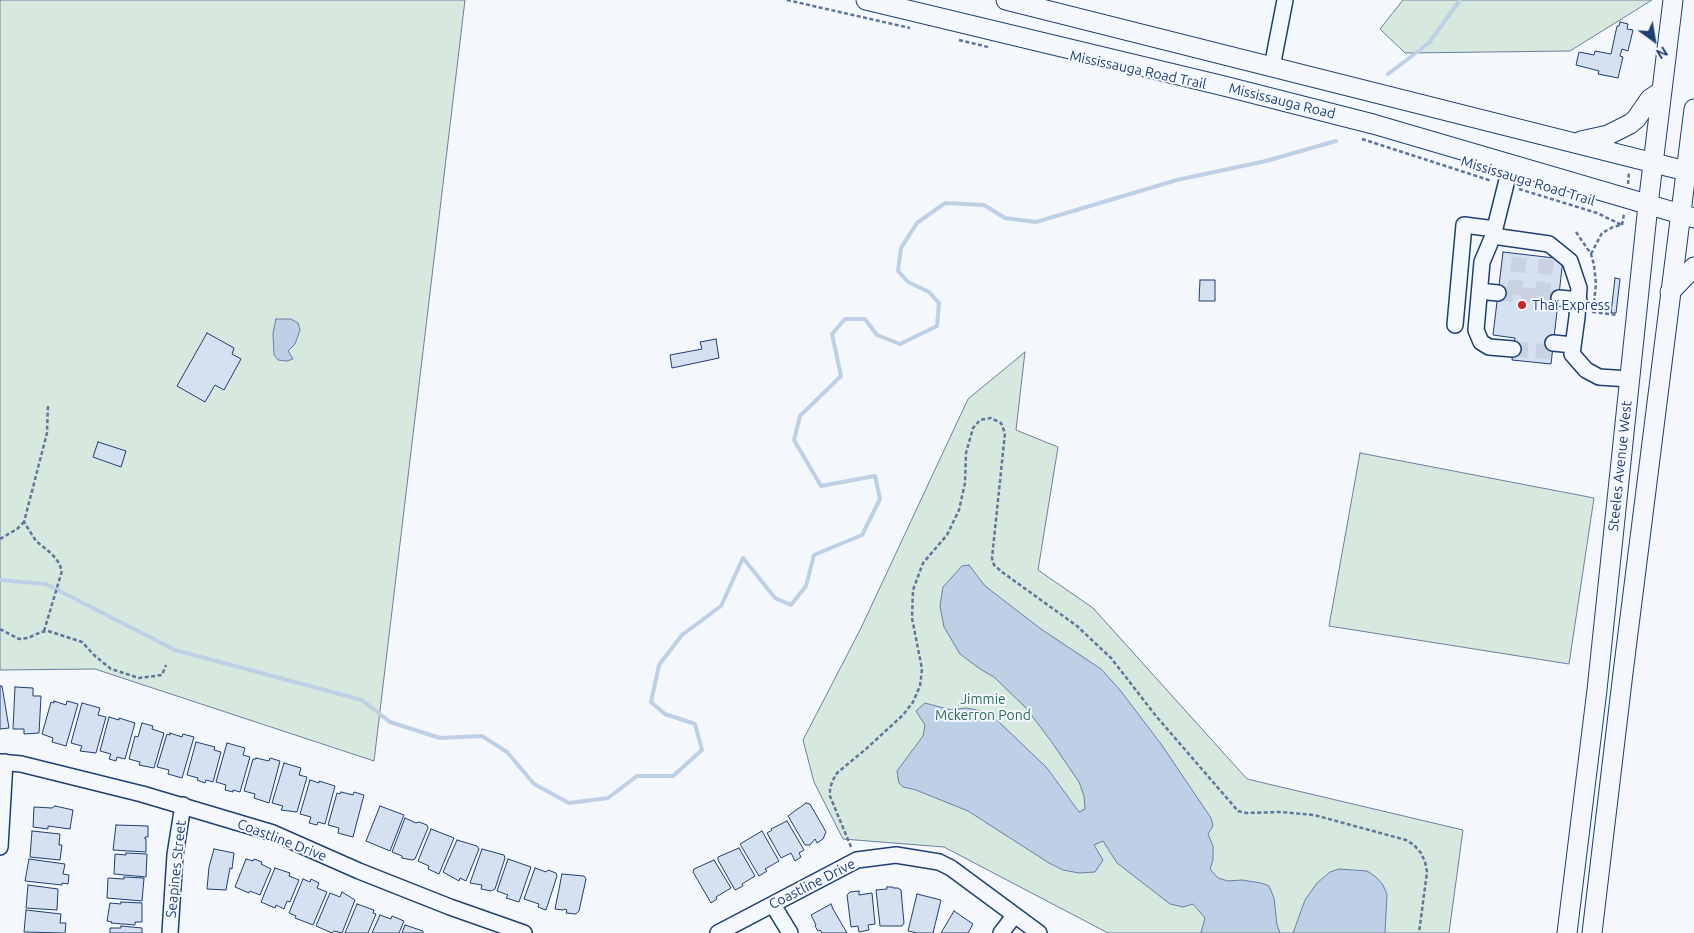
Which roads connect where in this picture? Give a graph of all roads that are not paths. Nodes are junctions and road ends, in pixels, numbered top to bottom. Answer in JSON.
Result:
{"nodes":[{"id":1,"x":866,"y":0,"type":"edge"},
{"id":2,"x":1006,"y":0,"type":"edge"},
{"id":3,"x":1284,"y":0,"type":"edge"},
{"id":4,"x":1673,"y":0,"type":"edge"},
{"id":5,"x":1272,"y":67,"type":"junction"},
{"id":6,"x":1662,"y":91,"type":"junction"},
{"id":7,"x":1694,"y":109,"type":"edge"},
{"id":8,"x":1576,"y":142,"type":"junction"},
{"id":9,"x":1653,"y":162,"type":"junction"},
{"id":10,"x":1511,"y":164,"type":"junction"},
{"id":11,"x":1690,"y":172,"type":"edge"},
{"id":12,"x":1648,"y":205,"type":"junction"},
{"id":13,"x":1687,"y":216,"type":"edge"},
{"id":14,"x":1494,"y":232,"type":"junction"},
{"id":15,"x":1486,"y":253,"type":"junction"},
{"id":16,"x":1694,"y":267,"type":"edge"},
{"id":17,"x":1670,"y":292,"type":"junction"},
{"id":18,"x":1559,"y":298,"type":"tunnel mouth"},
{"id":19,"x":1578,"y":300,"type":"junction"},
{"id":20,"x":1455,"y":325,"type":"dead end"},
{"id":21,"x":1553,"y":348,"type":"tunnel mouth"},
{"id":22,"x":1573,"y":349,"type":"junction"},
{"id":23,"x":1629,"y":379,"type":"junction"},
{"id":24,"x":3,"y":762,"type":"edge"},
{"id":25,"x":183,"y":805,"type":"junction"},
{"id":26,"x":0,"y":848,"type":"edge"},
{"id":27,"x":773,"y":904,"type":"junction"},
{"id":28,"x":1014,"y":916,"type":"junction"},
{"id":29,"x":170,"y":933,"type":"edge"},
{"id":30,"x":524,"y":933,"type":"edge"},
{"id":31,"x":718,"y":933,"type":"edge"},
{"id":32,"x":790,"y":933,"type":"edge"},
{"id":33,"x":1001,"y":933,"type":"edge"},
{"id":34,"x":1039,"y":933,"type":"edge"},
{"id":35,"x":1567,"y":933,"type":"edge"},
{"id":36,"x":1592,"y":933,"type":"edge"}],
"edges":[{"from":1,"to":10,"type":"main road","name":"Mississauga Road"},
{"from":2,"to":5,"type":"main road"},
{"from":3,"to":5,"type":"street"},
{"from":4,"to":6,"type":"main road","name":"Steeles Avenue West"},
{"from":5,"to":8,"type":"main road"},
{"from":6,"to":8,"type":"main road"},
{"from":6,"to":9,"type":"main road","name":"Steeles Avenue West"},
{"from":7,"to":11,"type":"main road","name":"Steeles Avenue West"},
{"from":8,"to":9,"type":"main road"},
{"from":9,"to":11,"type":"main road"},
{"from":9,"to":12,"type":"main road","name":"Steeles Avenue West"},
{"from":10,"to":12,"type":"main road","name":"Mississauga Road"},
{"from":10,"to":14,"type":"street"},
{"from":11,"to":13,"type":"main road","name":"Steeles Avenue West"},
{"from":12,"to":13,"type":"main road","name":"Mississauga Road"},
{"from":12,"to":23,"type":"main road","name":"Steeles Avenue West"},
{"from":13,"to":17,"type":"main road","name":"Steeles Avenue West"},
{"from":14,"to":15,"type":"street"},
{"from":14,"to":19,"type":"street"},
{"from":14,"to":20,"type":"street"},
{"from":15,"to":15,"type":"street"},
{"from":16,"to":17,"type":"main road"},
{"from":17,"to":36,"type":"main road","name":"Steeles Avenue West"},
{"from":18,"to":19,"type":"street"},
{"from":19,"to":22,"type":"street"},
{"from":21,"to":22,"type":"street"},
{"from":22,"to":23,"type":"street"},
{"from":23,"to":35,"type":"main road","name":"Steeles Avenue West"},
{"from":24,"to":25,"type":"street","name":"Coastline Drive"},
{"from":24,"to":26,"type":"street","name":"Coastline Drive"},
{"from":25,"to":29,"type":"street","name":"Seapines Street"},
{"from":25,"to":30,"type":"street","name":"Coastline Drive"},
{"from":27,"to":28,"type":"street","name":"Coastline Drive"},
{"from":27,"to":31,"type":"street","name":"Coastline Drive"},
{"from":27,"to":32,"type":"street"},
{"from":28,"to":33,"type":"street"},
{"from":28,"to":34,"type":"street","name":"Coastline Drive"}]}
